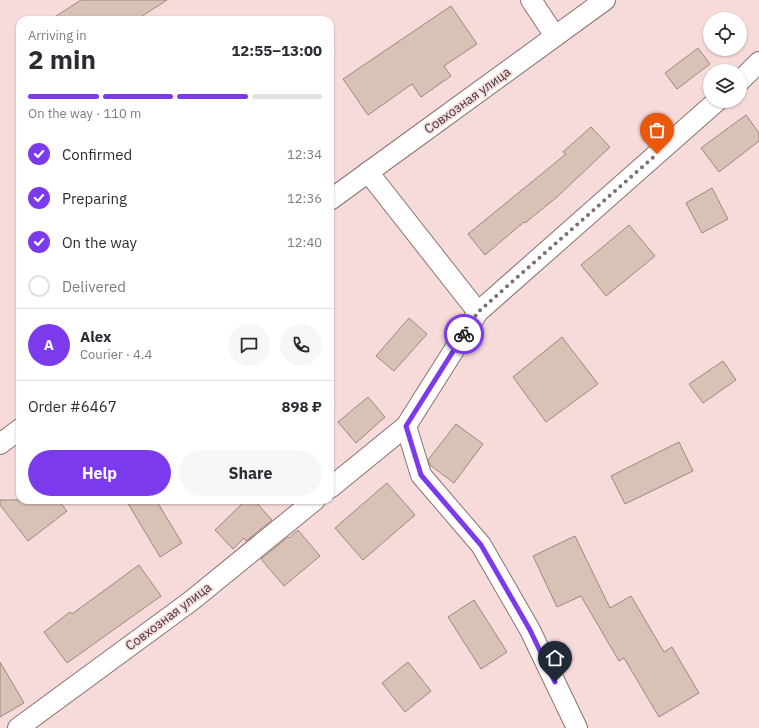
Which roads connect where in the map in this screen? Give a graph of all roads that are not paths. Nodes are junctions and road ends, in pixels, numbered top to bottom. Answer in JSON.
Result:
{"nodes":[{"id":1,"x":531,"y":0,"type":"edge"},
{"id":2,"x":605,"y":0,"type":"edge"},
{"id":3,"x":555,"y":36,"type":"junction"},
{"id":4,"x":759,"y":62,"type":"edge"},
{"id":5,"x":747,"y":73,"type":"edge"},
{"id":6,"x":709,"y":108,"type":"edge"},
{"id":7,"x":368,"y":172,"type":"junction"},
{"id":8,"x":334,"y":197,"type":"edge"},
{"id":9,"x":478,"y":312,"type":"junction"},
{"id":10,"x":406,"y":426,"type":"junction"},
{"id":11,"x":16,"y":432,"type":"edge"},
{"id":12,"x":0,"y":444,"type":"edge"},
{"id":13,"x":334,"y":485,"type":"edge"},
{"id":14,"x":310,"y":504,"type":"edge"},
{"id":15,"x":18,"y":728,"type":"edge"},
{"id":16,"x":577,"y":728,"type":"edge"}],
"edges":[{"from":1,"to":3,"type":"street"},
{"from":2,"to":3,"type":"street","name":"Совхозная улица"},
{"from":3,"to":7,"type":"street","name":"Совхозная улица"},
{"from":4,"to":5,"type":"street"},
{"from":6,"to":9,"type":"street"},
{"from":7,"to":8,"type":"street","name":"Совхозная улица"},
{"from":7,"to":9,"type":"street"},
{"from":9,"to":10,"type":"street"},
{"from":10,"to":13,"type":"street"},
{"from":10,"to":16,"type":"street"},
{"from":11,"to":12,"type":"street"},
{"from":14,"to":15,"type":"street","name":"Совхозная улица"}]}
